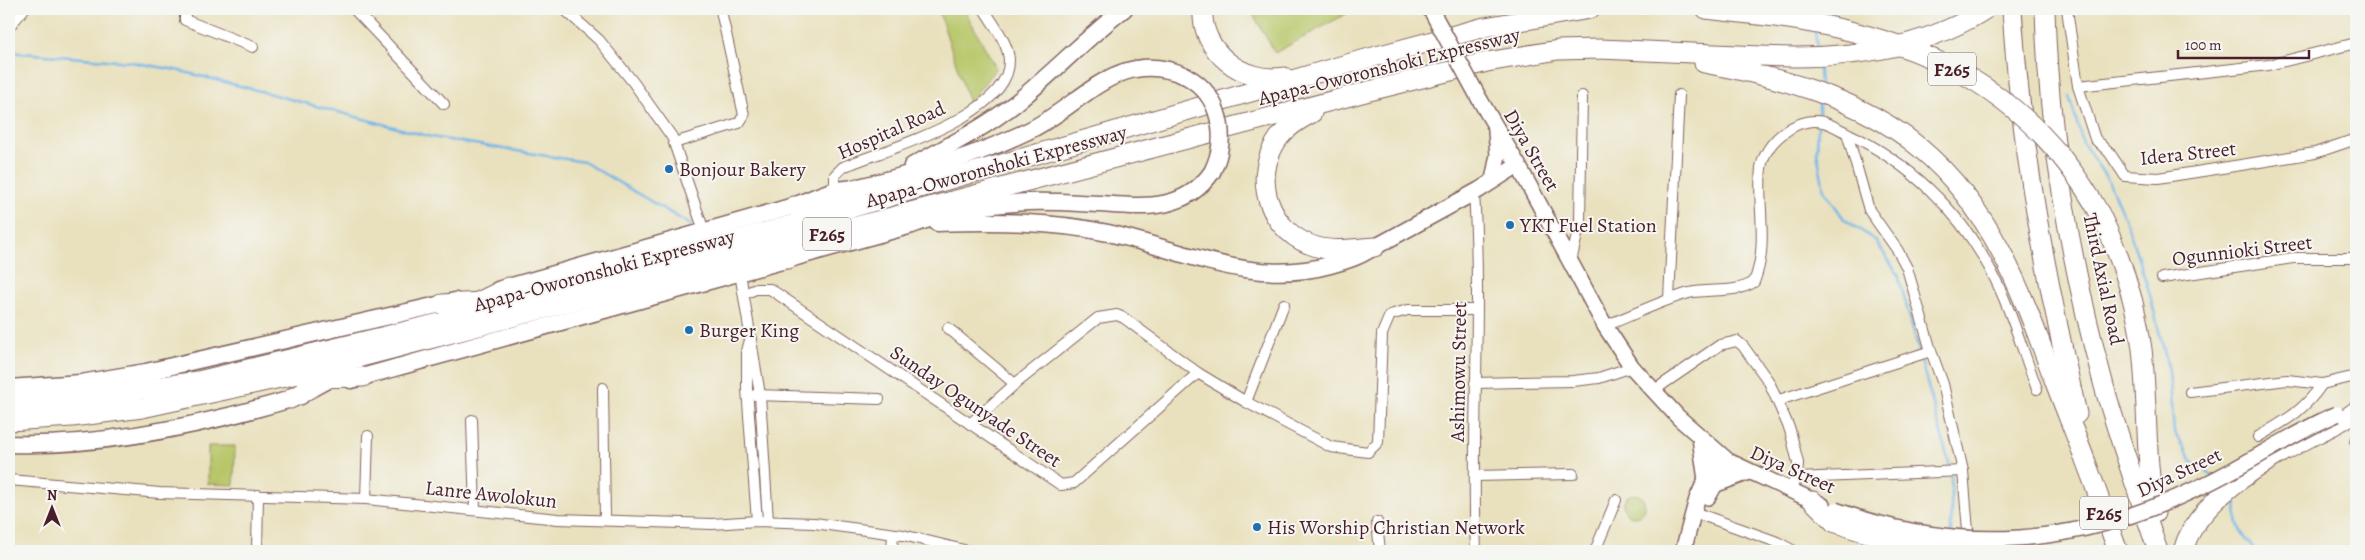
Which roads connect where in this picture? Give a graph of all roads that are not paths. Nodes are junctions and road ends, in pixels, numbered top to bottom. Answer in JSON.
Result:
{"nodes":[{"id":1,"x":24,"y":9,"type":"edge"},
{"id":2,"x":185,"y":9,"type":"edge"},
{"id":3,"x":354,"y":9,"type":"edge"},
{"id":4,"x":564,"y":9,"type":"edge"},
{"id":5,"x":984,"y":9,"type":"edge"},
{"id":6,"x":1124,"y":9,"type":"edge"},
{"id":7,"x":1203,"y":9,"type":"edge"},
{"id":8,"x":1431,"y":9,"type":"edge"},
{"id":9,"x":1590,"y":9,"type":"edge"},
{"id":10,"x":1706,"y":9,"type":"edge"},
{"id":11,"x":1986,"y":9,"type":"edge"},
{"id":12,"x":2012,"y":9,"type":"edge"},
{"id":13,"x":2052,"y":9,"type":"edge"},
{"id":14,"x":2079,"y":9,"type":"edge"},
{"id":15,"x":2067,"y":10,"type":"edge"},
{"id":16,"x":721,"y":12,"type":"dead end"},
{"id":17,"x":2046,"y":18,"type":"edge"},
{"id":18,"x":9,"y":27,"type":"edge"},
{"id":19,"x":2356,"y":43,"type":"edge"},
{"id":20,"x":253,"y":47,"type":"dead end"},
{"id":21,"x":1646,"y":52,"type":"junction"},
{"id":22,"x":1351,"y":63,"type":"junction"},
{"id":23,"x":2078,"y":86,"type":"junction"},
{"id":24,"x":1369,"y":91,"type":"junction"},
{"id":25,"x":1680,"y":95,"type":"dead end"},
{"id":26,"x":1582,"y":96,"type":"dead end"},
{"id":27,"x":444,"y":104,"type":"dead end"},
{"id":28,"x":1496,"y":128,"type":"junction"},
{"id":29,"x":1847,"y":133,"type":"junction"},
{"id":30,"x":2356,"y":139,"type":"edge"},
{"id":31,"x":674,"y":143,"type":"junction"},
{"id":32,"x":1521,"y":170,"type":"junction"},
{"id":33,"x":888,"y":178,"type":"junction"},
{"id":34,"x":1493,"y":180,"type":"junction"},
{"id":35,"x":1476,"y":192,"type":"junction"},
{"id":36,"x":861,"y":196,"type":"junction"},
{"id":37,"x":834,"y":198,"type":"junction"},
{"id":38,"x":798,"y":214,"type":"junction"},
{"id":39,"x":912,"y":225,"type":"junction"},
{"id":40,"x":872,"y":229,"type":"junction"},
{"id":41,"x":704,"y":231,"type":"junction"},
{"id":42,"x":1374,"y":247,"type":"junction"},
{"id":43,"x":785,"y":252,"type":"junction"},
{"id":44,"x":2356,"y":258,"type":"edge"},
{"id":45,"x":1571,"y":262,"type":"junction"},
{"id":46,"x":740,"y":272,"type":"junction"},
{"id":47,"x":2162,"y":278,"type":"dead end"},
{"id":48,"x":512,"y":294,"type":"junction"},
{"id":49,"x":744,"y":294,"type":"junction"},
{"id":50,"x":1669,"y":299,"type":"junction"},
{"id":51,"x":1284,"y":304,"type":"dead end"},
{"id":52,"x":1476,"y":310,"type":"junction"},
{"id":53,"x":443,"y":313,"type":"junction"},
{"id":54,"x":1605,"y":326,"type":"junction"},
{"id":55,"x":948,"y":328,"type":"dead end"},
{"id":56,"x":750,"y":340,"type":"junction"},
{"id":57,"x":1922,"y":353,"type":"junction"},
{"id":58,"x":356,"y":359,"type":"junction"},
{"id":59,"x":1632,"y":366,"type":"junction"},
{"id":60,"x":1198,"y":373,"type":"junction"},
{"id":61,"x":2356,"y":376,"type":"edge"},
{"id":62,"x":285,"y":377,"type":"junction"},
{"id":63,"x":363,"y":377,"type":"junction"},
{"id":64,"x":328,"y":379,"type":"junction"},
{"id":65,"x":1475,"y":383,"type":"junction"},
{"id":66,"x":1015,"y":384,"type":"junction"},
{"id":67,"x":2322,"y":384,"type":"junction"},
{"id":68,"x":9,"y":388,"type":"edge"},
{"id":69,"x":603,"y":388,"type":"dead end"},
{"id":70,"x":2037,"y":389,"type":"dead end"},
{"id":71,"x":1653,"y":391,"type":"junction"},
{"id":72,"x":2190,"y":392,"type":"dead end"},
{"id":73,"x":747,"y":395,"type":"junction"},
{"id":74,"x":760,"y":395,"type":"junction"},
{"id":75,"x":290,"y":399,"type":"junction"},
{"id":76,"x":878,"y":399,"type":"dead end"},
{"id":77,"x":1778,"y":400,"type":"junction"},
{"id":78,"x":1246,"y":402,"type":"junction"},
{"id":79,"x":9,"y":403,"type":"edge"},
{"id":80,"x":2356,"y":409,"type":"edge"},
{"id":81,"x":472,"y":420,"type":"dead end"},
{"id":82,"x":9,"y":421,"type":"edge"},
{"id":83,"x":970,"y":424,"type":"junction"},
{"id":84,"x":368,"y":436,"type":"dead end"},
{"id":85,"x":1700,"y":438,"type":"junction"},
{"id":86,"x":2258,"y":438,"type":"dead end"},
{"id":87,"x":9,"y":444,"type":"edge"},
{"id":88,"x":1723,"y":457,"type":"junction"},
{"id":89,"x":1955,"y":471,"type":"junction"},
{"id":90,"x":1749,"y":472,"type":"junction"},
{"id":91,"x":1573,"y":474,"type":"dead end"},
{"id":92,"x":2091,"y":474,"type":"junction"},
{"id":93,"x":1475,"y":476,"type":"junction"},
{"id":94,"x":9,"y":480,"type":"edge"},
{"id":95,"x":1710,"y":483,"type":"junction"},
{"id":96,"x":1793,"y":484,"type":"junction"},
{"id":97,"x":258,"y":495,"type":"junction"},
{"id":98,"x":366,"y":499,"type":"junction"},
{"id":99,"x":1616,"y":500,"type":"dead end"},
{"id":100,"x":1813,"y":501,"type":"joint"},
{"id":101,"x":1702,"y":506,"type":"junction"},
{"id":102,"x":475,"y":510,"type":"junction"},
{"id":103,"x":1834,"y":516,"type":"junction"},
{"id":104,"x":605,"y":520,"type":"junction"},
{"id":105,"x":756,"y":521,"type":"junction"},
{"id":106,"x":768,"y":521,"type":"junction"},
{"id":107,"x":1377,"y":522,"type":"dead end"},
{"id":108,"x":893,"y":534,"type":"junction"},
{"id":109,"x":2187,"y":545,"type":"edge"},
{"id":110,"x":258,"y":551,"type":"edge"},
{"id":111,"x":892,"y":551,"type":"edge"},
{"id":112,"x":968,"y":551,"type":"edge"},
{"id":113,"x":1380,"y":551,"type":"edge"},
{"id":114,"x":1476,"y":551,"type":"edge"},
{"id":115,"x":1595,"y":551,"type":"edge"},
{"id":116,"x":1683,"y":551,"type":"edge"},
{"id":117,"x":1693,"y":551,"type":"edge"},
{"id":118,"x":1794,"y":551,"type":"edge"},
{"id":119,"x":1865,"y":551,"type":"edge"},
{"id":120,"x":1897,"y":551,"type":"edge"},
{"id":121,"x":1970,"y":551,"type":"edge"},
{"id":122,"x":2118,"y":551,"type":"edge"},
{"id":123,"x":2158,"y":551,"type":"edge"},
{"id":124,"x":2162,"y":551,"type":"edge"}],
"edges":[{"from":1,"to":18,"type":"street"},
{"from":2,"to":20,"type":"street"},
{"from":3,"to":27,"type":"street"},
{"from":4,"to":31,"type":"street"},
{"from":5,"to":37,"type":"street","name":"Hospital Road"},
{"from":6,"to":33,"type":"main road"},
{"from":7,"to":22,"type":"highway"},
{"from":8,"to":28,"type":"main road","name":"Diya Street","bridge":true},
{"from":9,"to":22,"type":"highway","name":"Apapa-Oworonshoki Expressway","number":"F265"},
{"from":10,"to":124,"type":"highway","number":"F265","bridge":true},
{"from":11,"to":21,"type":"highway","bridge":true},
{"from":12,"to":92,"type":"highway"},
{"from":13,"to":17,"type":"street"},
{"from":14,"to":15,"type":"street"},
{"from":15,"to":23,"type":"street","name":"Idera Street"},
{"from":16,"to":31,"type":"street"},
{"from":17,"to":123,"type":"highway","name":"Third Axial Road"},
{"from":19,"to":23,"type":"street"},
{"from":21,"to":24,"type":"highway","name":"Apapa-Oworonshoki Expressway","number":"F265"},
{"from":21,"to":92,"type":"highway","number":"F265"},
{"from":22,"to":36,"type":"highway","name":"Apapa-Oworonshoki Expressway","number":"F265"},
{"from":23,"to":30,"type":"street","name":"Idera Street"},
{"from":24,"to":40,"type":"highway","name":"Apapa-Oworonshoki Expressway","number":"F265"},
{"from":24,"to":42,"type":"highway"},
{"from":25,"to":50,"type":"street"},
{"from":26,"to":45,"type":"street"},
{"from":28,"to":32,"type":"main road","name":"Diya Street"},
{"from":28,"to":34,"type":"main road"},
{"from":29,"to":50,"type":"street"},
{"from":29,"to":57,"type":"street"},
{"from":29,"to":70,"type":"street"},
{"from":31,"to":41,"type":"street"},
{"from":32,"to":34,"type":"main road"},
{"from":32,"to":35,"type":"main road"},
{"from":32,"to":45,"type":"main road","name":"Diya Street"},
{"from":33,"to":36,"type":"main road","name":"Apapa-Oworonshoki Expressway"},
{"from":33,"to":39,"type":"main road","bridge":true},
{"from":34,"to":35,"type":"main road"},
{"from":35,"to":42,"type":"main road"},
{"from":35,"to":52,"type":"street","name":"Ashimowu Street"},
{"from":36,"to":37,"type":"highway"},
{"from":36,"to":38,"type":"highway","name":"Apapa-Oworonshoki Expressway","number":"F265"},
{"from":37,"to":38,"type":"highway"},
{"from":38,"to":41,"type":"main road","name":"Apapa-Oworonshoki Expressway"},
{"from":38,"to":48,"type":"highway","name":"Apapa-Oworonshoki Expressway","number":"F265"},
{"from":39,"to":40,"type":"main road","name":"Apapa-Oworonshoki Expressway"},
{"from":39,"to":42,"type":"main road"},
{"from":40,"to":43,"type":"highway","name":"Apapa-Oworonshoki Expressway","number":"F265"},
{"from":40,"to":43,"type":"highway"},
{"from":41,"to":48,"type":"main road","name":"Apapa-Oworonshoki Expressway"},
{"from":43,"to":46,"type":"main road","name":"Apapa-Oworonshoki Expressway"},
{"from":43,"to":58,"type":"highway","name":"Apapa-Oworonshoki Expressway","number":"F265"},
{"from":44,"to":47,"type":"street","name":"Ogunnioki Street"},
{"from":45,"to":54,"type":"main road","name":"Diya Street"},
{"from":46,"to":49,"type":"street"},
{"from":46,"to":63,"type":"main road","name":"Apapa-Oworonshoki Expressway"},
{"from":48,"to":53,"type":"highway","name":"Apapa-Oworonshoki Expressway","number":"F265"},
{"from":48,"to":53,"type":"highway"},
{"from":49,"to":56,"type":"street"},
{"from":49,"to":83,"type":"street","name":"Sunday Ogunyade Street"},
{"from":50,"to":54,"type":"street"},
{"from":51,"to":78,"type":"street"},
{"from":52,"to":65,"type":"street","name":"Ashimowu Street"},
{"from":52,"to":78,"type":"street"},
{"from":53,"to":68,"type":"main road","name":"Apapa-Oworonshoki Expressway"},
{"from":53,"to":79,"type":"highway","name":"Apapa-Oworonshoki Expressway","number":"F265"},
{"from":54,"to":59,"type":"main road","name":"Diya Street"},
{"from":55,"to":66,"type":"street"},
{"from":56,"to":73,"type":"street"},
{"from":56,"to":74,"type":"street"},
{"from":57,"to":77,"type":"street"},
{"from":57,"to":89,"type":"street"},
{"from":58,"to":62,"type":"highway","name":"Apapa-Oworonshoki Expressway","number":"F265"},
{"from":58,"to":64,"type":"highway"},
{"from":59,"to":65,"type":"street"},
{"from":59,"to":71,"type":"main road","name":"Diya Street"},
{"from":60,"to":66,"type":"street"},
{"from":60,"to":78,"type":"street"},
{"from":60,"to":83,"type":"street","name":"Sunday Ogunyade Street"},
{"from":61,"to":67,"type":"street"},
{"from":62,"to":64,"type":"highway"},
{"from":62,"to":82,"type":"highway","name":"Apapa-Oworonshoki Expressway","number":"F265"},
{"from":63,"to":64,"type":"highway"},
{"from":63,"to":75,"type":"main road","name":"Apapa-Oworonshoki Expressway"},
{"from":64,"to":75,"type":"highway"},
{"from":65,"to":93,"type":"street","name":"Ashimowu Street"},
{"from":66,"to":83,"type":"street"},
{"from":67,"to":72,"type":"street"},
{"from":67,"to":86,"type":"street"},
{"from":69,"to":104,"type":"street"},
{"from":71,"to":77,"type":"street"},
{"from":71,"to":85,"type":"main road","name":"Diya Street"},
{"from":73,"to":74,"type":"street"},
{"from":73,"to":105,"type":"street"},
{"from":74,"to":76,"type":"street"},
{"from":74,"to":106,"type":"street"},
{"from":75,"to":87,"type":"main road","name":"Apapa-Oworonshoki Expressway"},
{"from":77,"to":96,"type":"street"},
{"from":80,"to":103,"type":"main road","name":"Diya Street","bridge":true},
{"from":80,"to":109,"type":"highway"},
{"from":81,"to":102,"type":"street"},
{"from":84,"to":98,"type":"street"},
{"from":85,"to":88,"type":"main road","name":"Diya Street"},
{"from":85,"to":95,"type":"main road"},
{"from":88,"to":90,"type":"main road","name":"Diya Street"},
{"from":88,"to":95,"type":"main road"},
{"from":89,"to":96,"type":"street"},
{"from":89,"to":121,"type":"street"},
{"from":90,"to":95,"type":"main road"},
{"from":90,"to":96,"type":"main road","name":"Diya Street"},
{"from":91,"to":93,"type":"street"},
{"from":92,"to":122,"type":"highway","number":"F265"},
{"from":93,"to":114,"type":"street","name":"Ashimowu Street"},
{"from":94,"to":97,"type":"street","name":"Lanre Awolokun"},
{"from":95,"to":101,"type":"main road"},
{"from":96,"to":100,"type":"main road","name":"Diya Street"},
{"from":97,"to":98,"type":"street","name":"Lanre Awolokun"},
{"from":97,"to":110,"type":"street"},
{"from":98,"to":102,"type":"street","name":"Lanre Awolokun"},
{"from":99,"to":115,"type":"street"},
{"from":100,"to":103,"type":"highway"},
{"from":101,"to":116,"type":"main road"},
{"from":101,"to":117,"type":"main road"},
{"from":101,"to":118,"type":"street"},
{"from":102,"to":104,"type":"street","name":"Lanre Awolokun"},
{"from":103,"to":121,"type":"highway","bridge":true},
{"from":104,"to":105,"type":"street","name":"Lanre Awolokun"},
{"from":105,"to":106,"type":"street","name":"Lanre Awolokun"},
{"from":106,"to":108,"type":"street","name":"Lanre Awolokun"},
{"from":107,"to":113,"type":"street"},
{"from":108,"to":111,"type":"street"},
{"from":108,"to":112,"type":"street","name":"Lanre Awolokun"},
{"from":119,"to":120,"type":"street"}]}
